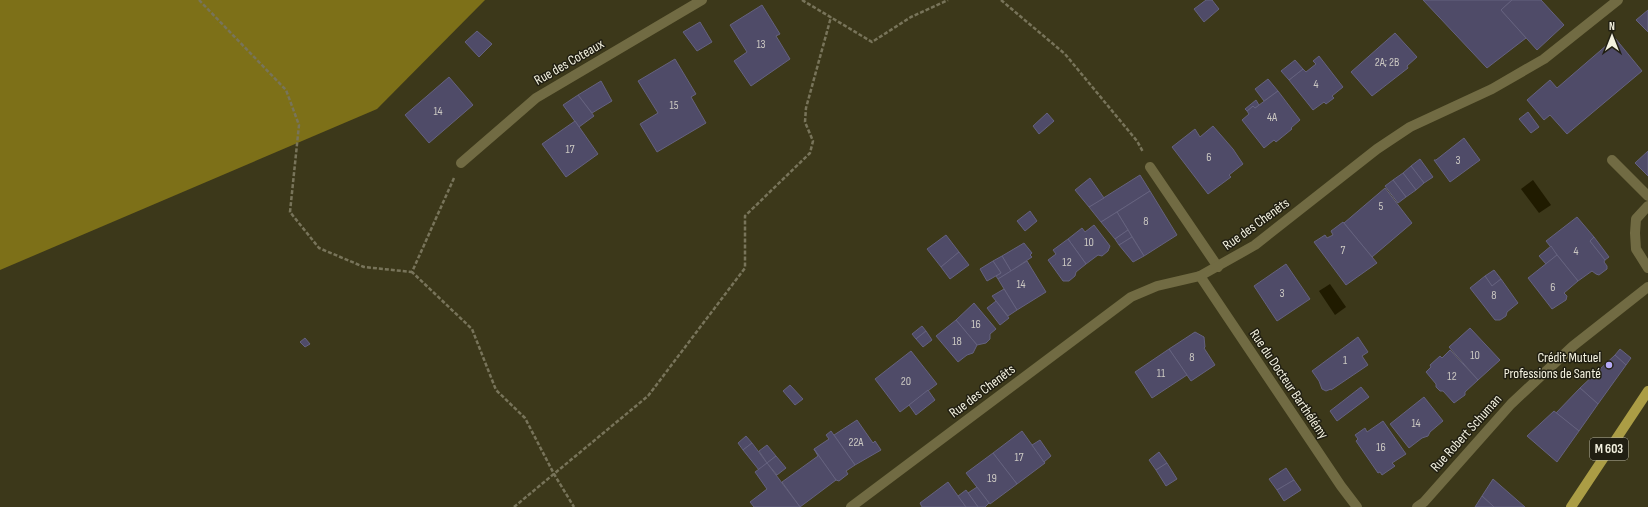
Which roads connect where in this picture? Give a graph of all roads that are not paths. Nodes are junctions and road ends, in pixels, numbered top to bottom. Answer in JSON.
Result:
{"nodes":[{"id":1,"x":702,"y":0,"type":"edge"},
{"id":2,"x":1618,"y":0,"type":"edge"},
{"id":3,"x":1612,"y":160,"type":"dead end"},
{"id":4,"x":461,"y":163,"type":"road end"},
{"id":5,"x":1150,"y":167,"type":"road end"},
{"id":6,"x":1648,"y":196,"type":"edge"},
{"id":7,"x":1648,"y":206,"type":"edge"},
{"id":8,"x":1218,"y":267,"type":"junction"},
{"id":9,"x":1648,"y":268,"type":"edge"},
{"id":10,"x":1200,"y":276,"type":"junction"},
{"id":11,"x":1648,"y":287,"type":"edge"},
{"id":12,"x":1648,"y":391,"type":"edge"},
{"id":13,"x":851,"y":507,"type":"edge"},
{"id":14,"x":1357,"y":507,"type":"edge"},
{"id":15,"x":1417,"y":507,"type":"edge"},
{"id":16,"x":1571,"y":507,"type":"edge"}],
"edges":[{"from":1,"to":4,"type":"street","name":"Rue des Coteaux"},
{"from":2,"to":8,"type":"street","name":"Rue des Chenêts"},
{"from":3,"to":6,"type":"street"},
{"from":5,"to":8,"type":"street"},
{"from":7,"to":9,"type":"street"},
{"from":8,"to":10,"type":"street","name":"Rue des Chenêts"},
{"from":10,"to":13,"type":"street","name":"Rue des Chenêts"},
{"from":10,"to":14,"type":"street","name":"Rue du Docteur Barthélémy"},
{"from":11,"to":15,"type":"street","name":"Rue Robert Schuman"},
{"from":12,"to":16,"type":"main road","number":"M 603"}]}
